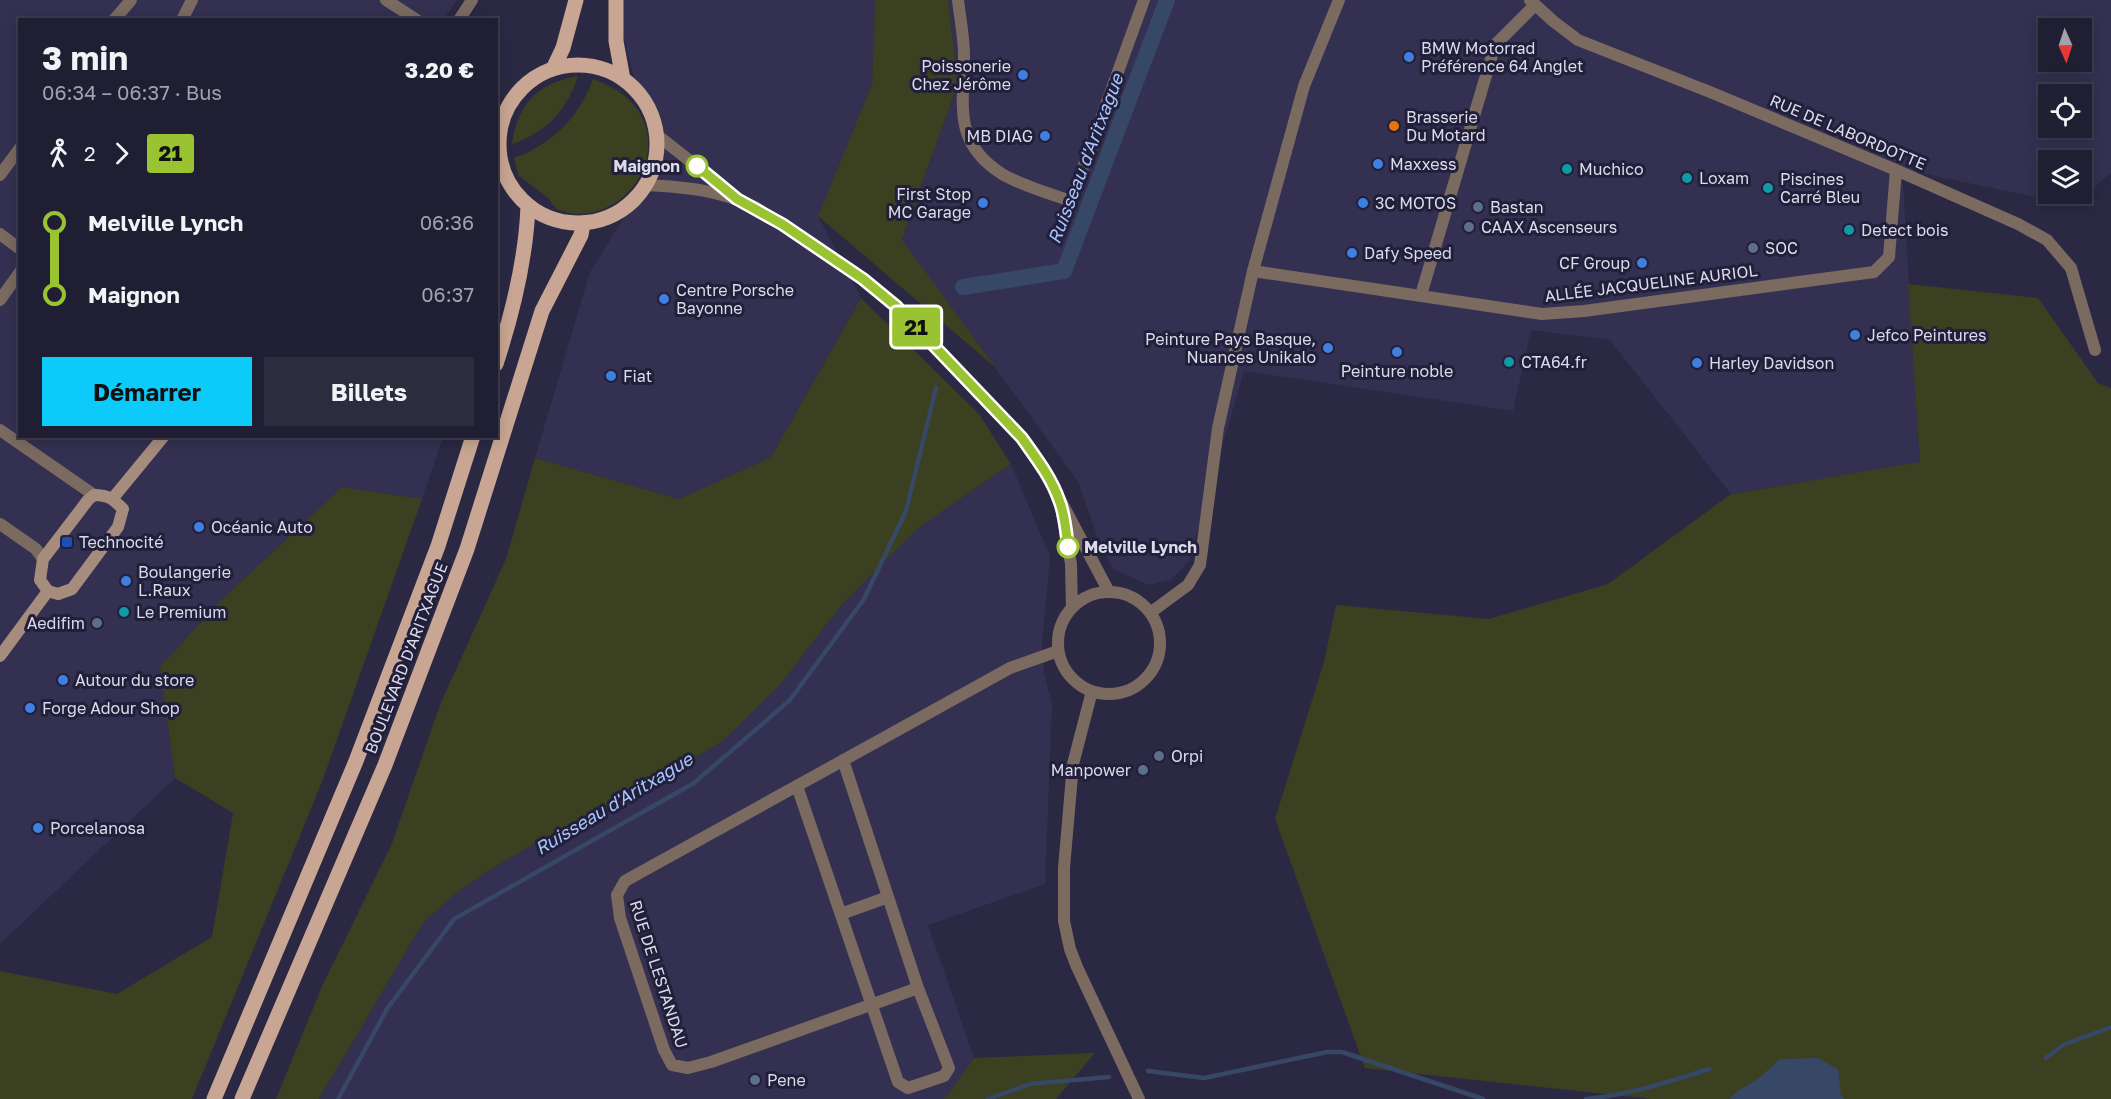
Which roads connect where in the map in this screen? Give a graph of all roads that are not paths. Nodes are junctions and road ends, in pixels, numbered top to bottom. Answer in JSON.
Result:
{"nodes":[{"id":1,"x":131,"y":0,"type":"edge"},
{"id":2,"x":192,"y":0,"type":"edge"},
{"id":3,"x":386,"y":0,"type":"edge"},
{"id":4,"x":472,"y":0,"type":"edge"},
{"id":5,"x":576,"y":0,"type":"edge"},
{"id":6,"x":616,"y":0,"type":"edge"},
{"id":7,"x":958,"y":0,"type":"edge"},
{"id":8,"x":1144,"y":0,"type":"edge"},
{"id":9,"x":1339,"y":0,"type":"edge"},
{"id":10,"x":1534,"y":2,"type":"edge"},
{"id":11,"x":122,"y":17,"type":"edge"},
{"id":12,"x":183,"y":18,"type":"edge"},
{"id":13,"x":414,"y":18,"type":"edge"},
{"id":14,"x":460,"y":18,"type":"edge"},
{"id":15,"x":553,"y":69,"type":"junction"},
{"id":16,"x":624,"y":79,"type":"junction"},
{"id":17,"x":499,"y":125,"type":"edge"},
{"id":18,"x":657,"y":135,"type":"junction"},
{"id":19,"x":18,"y":151,"type":"edge"},
{"id":20,"x":1896,"y":170,"type":"junction"},
{"id":21,"x":500,"y":171,"type":"edge"},
{"id":22,"x":0,"y":175,"type":"edge"},
{"id":23,"x":646,"y":185,"type":"junction"},
{"id":24,"x":737,"y":199,"type":"junction"},
{"id":25,"x":528,"y":206,"type":"junction"},
{"id":26,"x":583,"y":224,"type":"junction"},
{"id":27,"x":0,"y":234,"type":"edge"},
{"id":28,"x":18,"y":248,"type":"edge"},
{"id":29,"x":1253,"y":272,"type":"junction"},
{"id":30,"x":18,"y":275,"type":"edge"},
{"id":31,"x":1421,"y":295,"type":"junction"},
{"id":32,"x":0,"y":300,"type":"edge"},
{"id":33,"x":2095,"y":350,"type":"dead end"},
{"id":34,"x":498,"y":357,"type":"edge"},
{"id":35,"x":0,"y":430,"type":"edge"},
{"id":36,"x":162,"y":438,"type":"edge"},
{"id":37,"x":472,"y":438,"type":"edge"},
{"id":38,"x":94,"y":495,"type":"junction"},
{"id":39,"x":113,"y":498,"type":"junction"},
{"id":40,"x":1060,"y":501,"type":"junction"},
{"id":41,"x":0,"y":524,"type":"edge"},
{"id":42,"x":43,"y":559,"type":"junction"},
{"id":43,"x":48,"y":591,"type":"junction"},
{"id":44,"x":1109,"y":592,"type":"junction"},
{"id":45,"x":1072,"y":608,"type":"junction"},
{"id":46,"x":1150,"y":614,"type":"junction"},
{"id":47,"x":1058,"y":651,"type":"junction"},
{"id":48,"x":0,"y":656,"type":"edge"},
{"id":49,"x":1092,"y":691,"type":"junction"},
{"id":50,"x":843,"y":760,"type":"junction"},
{"id":51,"x":798,"y":786,"type":"junction"},
{"id":52,"x":888,"y":897,"type":"junction"},
{"id":53,"x":841,"y":914,"type":"junction"},
{"id":54,"x":918,"y":988,"type":"junction"},
{"id":55,"x":872,"y":1005,"type":"junction"},
{"id":56,"x":214,"y":1099,"type":"edge"},
{"id":57,"x":242,"y":1099,"type":"edge"},
{"id":58,"x":1139,"y":1099,"type":"edge"}],
"edges":[{"from":1,"to":11,"type":"street"},
{"from":2,"to":12,"type":"street"},
{"from":3,"to":13,"type":"street"},
{"from":4,"to":14,"type":"street"},
{"from":5,"to":15,"type":"main road"},
{"from":6,"to":16,"type":"main road"},
{"from":7,"to":8,"type":"street"},
{"from":9,"to":29,"type":"street"},
{"from":10,"to":20,"type":"street","name":"RUE DE LABORDOTTE"},
{"from":10,"to":31,"type":"street"},
{"from":15,"to":16,"type":"main road"},
{"from":15,"to":17,"type":"main road"},
{"from":16,"to":18,"type":"main road"},
{"from":17,"to":21,"type":"main road"},
{"from":18,"to":23,"type":"main road"},
{"from":18,"to":24,"type":"street"},
{"from":19,"to":22,"type":"street"},
{"from":20,"to":31,"type":"street","name":"ALLÉE JACQUELINE AURIOL"},
{"from":20,"to":33,"type":"street","name":"RUE DE LABORDOTTE"},
{"from":21,"to":25,"type":"main road"},
{"from":23,"to":24,"type":"street"},
{"from":23,"to":26,"type":"main road"},
{"from":24,"to":40,"type":"street"},
{"from":25,"to":26,"type":"main road"},
{"from":25,"to":34,"type":"main road"},
{"from":26,"to":57,"type":"main road","name":"BOULEVARD D'ARITXAGUE"},
{"from":27,"to":28,"type":"street"},
{"from":29,"to":31,"type":"street","name":"ALLÉE JACQUELINE AURIOL"},
{"from":29,"to":46,"type":"street"},
{"from":30,"to":32,"type":"street"},
{"from":35,"to":38,"type":"street"},
{"from":36,"to":39,"type":"main road"},
{"from":37,"to":56,"type":"main road","name":"BOULEVARD D'ARITXAGUE"},
{"from":38,"to":39,"type":"main road"},
{"from":38,"to":42,"type":"main road"},
{"from":39,"to":43,"type":"main road"},
{"from":40,"to":44,"type":"street"},
{"from":40,"to":45,"type":"street"},
{"from":41,"to":42,"type":"street"},
{"from":42,"to":43,"type":"main road"},
{"from":43,"to":48,"type":"main road"},
{"from":44,"to":45,"type":"street"},
{"from":44,"to":46,"type":"street"},
{"from":45,"to":47,"type":"street"},
{"from":46,"to":49,"type":"street"},
{"from":47,"to":49,"type":"street"},
{"from":47,"to":50,"type":"street","name":"RUE DE LESTANDAU"},
{"from":49,"to":58,"type":"street"},
{"from":50,"to":51,"type":"street","name":"RUE DE LESTANDAU"},
{"from":50,"to":52,"type":"street"},
{"from":51,"to":53,"type":"street"},
{"from":51,"to":55,"type":"street","name":"RUE DE LESTANDAU"},
{"from":52,"to":53,"type":"street"},
{"from":52,"to":54,"type":"street"},
{"from":53,"to":55,"type":"street"},
{"from":54,"to":55,"type":"street","name":"RUE DE LESTANDAU"},
{"from":54,"to":55,"type":"street"}]}
